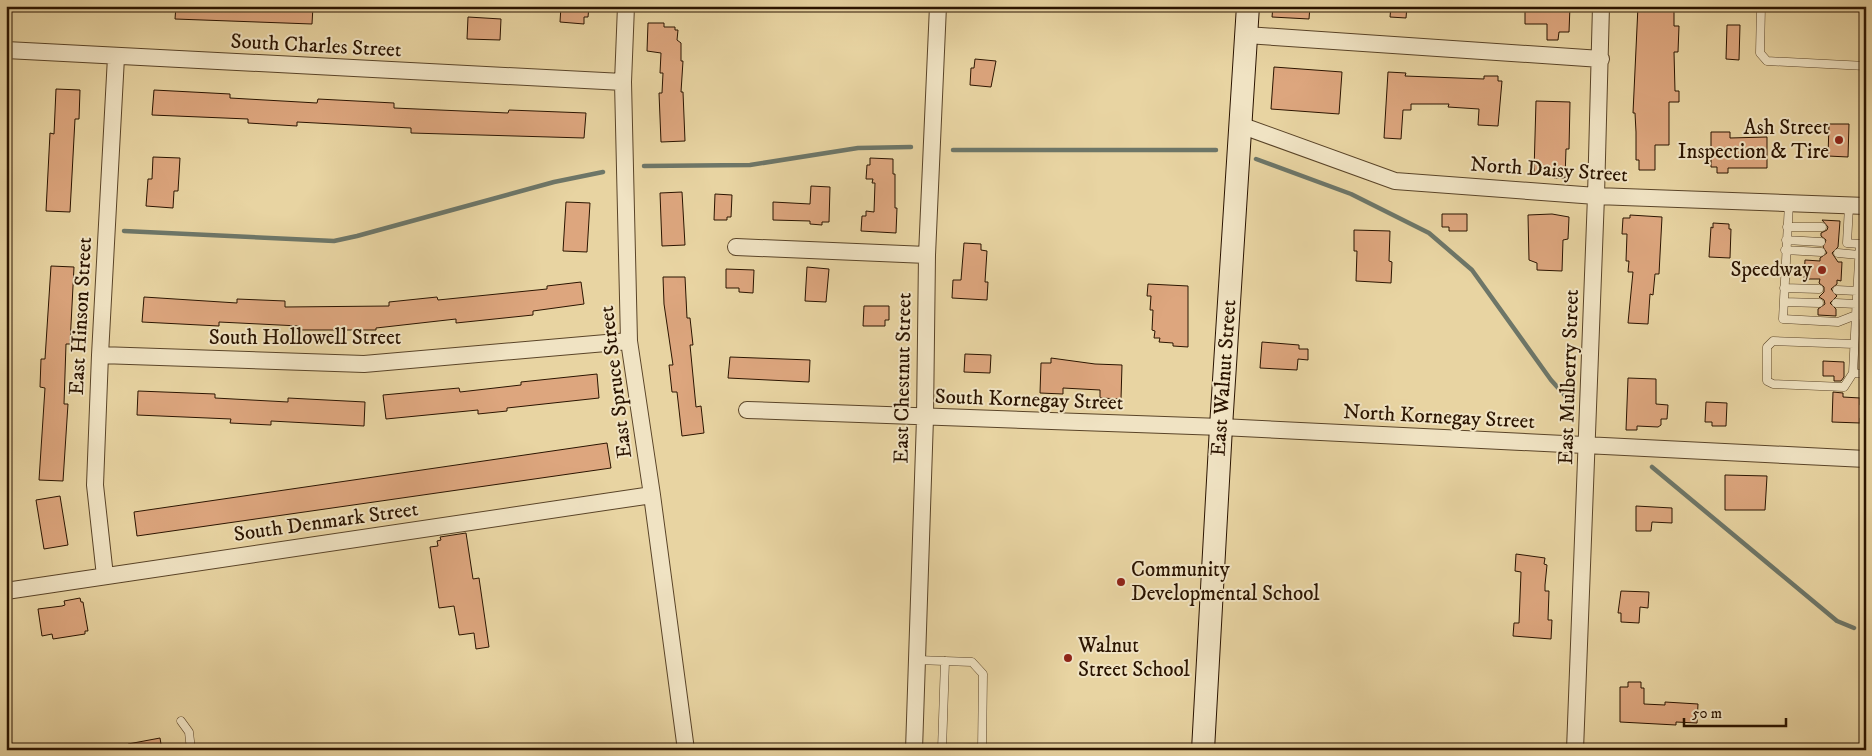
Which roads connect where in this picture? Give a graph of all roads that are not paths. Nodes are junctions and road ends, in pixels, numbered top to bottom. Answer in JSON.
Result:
{"nodes":[{"id":1,"x":626,"y":6,"type":"edge"},
{"id":2,"x":938,"y":6,"type":"edge"},
{"id":3,"x":1248,"y":6,"type":"edge"},
{"id":4,"x":1601,"y":6,"type":"edge"},
{"id":5,"x":1761,"y":6,"type":"edge"},
{"id":6,"x":1246,"y":35,"type":"junction"},
{"id":7,"x":6,"y":50,"type":"edge"},
{"id":8,"x":116,"y":57,"type":"junction"},
{"id":9,"x":1601,"y":59,"type":"junction"},
{"id":10,"x":1866,"y":66,"type":"edge"},
{"id":11,"x":623,"y":82,"type":"junction"},
{"id":12,"x":1240,"y":125,"type":"junction"},
{"id":13,"x":1596,"y":196,"type":"junction"},
{"id":14,"x":1789,"y":203,"type":"junction"},
{"id":15,"x":1849,"y":206,"type":"junction"},
{"id":16,"x":1866,"y":206,"type":"edge"},
{"id":17,"x":1787,"y":227,"type":"junction"},
{"id":18,"x":1822,"y":228,"type":"dead end"},
{"id":19,"x":1839,"y":228,"type":"dead end"},
{"id":20,"x":1848,"y":229,"type":"junction"},
{"id":21,"x":1786,"y":240,"type":"junction"},
{"id":22,"x":1821,"y":242,"type":"dead end"},
{"id":23,"x":1863,"y":244,"type":"edge"},
{"id":24,"x":736,"y":247,"type":"dead end"},
{"id":25,"x":1786,"y":250,"type":"junction"},
{"id":26,"x":1821,"y":252,"type":"dead end"},
{"id":27,"x":1838,"y":253,"type":"dead end"},
{"id":28,"x":926,"y":255,"type":"junction"},
{"id":29,"x":1859,"y":255,"type":"junction"},
{"id":30,"x":1784,"y":288,"type":"junction"},
{"id":31,"x":1819,"y":290,"type":"dead end"},
{"id":32,"x":1837,"y":290,"type":"dead end"},
{"id":33,"x":1857,"y":291,"type":"junction"},
{"id":34,"x":1784,"y":302,"type":"junction"},
{"id":35,"x":1819,"y":303,"type":"dead end"},
{"id":36,"x":1836,"y":303,"type":"dead end"},
{"id":37,"x":1856,"y":304,"type":"junction"},
{"id":38,"x":1866,"y":315,"type":"edge"},
{"id":39,"x":1856,"y":316,"type":"junction"},
{"id":40,"x":628,"y":341,"type":"junction"},
{"id":41,"x":1854,"y":344,"type":"junction"},
{"id":42,"x":100,"y":355,"type":"junction"},
{"id":43,"x":1853,"y":374,"type":"junction"},
{"id":44,"x":1866,"y":374,"type":"edge"},
{"id":45,"x":747,"y":410,"type":"dead end"},
{"id":46,"x":925,"y":418,"type":"junction"},
{"id":47,"x":1221,"y":427,"type":"junction"},
{"id":48,"x":1588,"y":447,"type":"junction"},
{"id":49,"x":1866,"y":459,"type":"edge"},
{"id":50,"x":652,"y":495,"type":"junction"},
{"id":51,"x":105,"y":576,"type":"junction"},
{"id":52,"x":6,"y":591,"type":"edge"},
{"id":53,"x":917,"y":660,"type":"junction"},
{"id":54,"x":946,"y":661,"type":"junction"},
{"id":55,"x":181,"y":721,"type":"dead end"},
{"id":56,"x":982,"y":749,"type":"edge"},
{"id":57,"x":192,"y":750,"type":"edge"},
{"id":58,"x":686,"y":750,"type":"edge"},
{"id":59,"x":914,"y":750,"type":"edge"},
{"id":60,"x":1204,"y":750,"type":"edge"},
{"id":61,"x":1575,"y":750,"type":"edge"}],
"edges":[{"from":1,"to":11,"type":"street","name":"East Spruce Street"},
{"from":2,"to":28,"type":"street","name":"East Chestnut Street"},
{"from":3,"to":6,"type":"street","name":"East Walnut Street"},
{"from":4,"to":9,"type":"street","name":"East Mulberry Street"},
{"from":5,"to":10,"type":"lane"},
{"from":6,"to":9,"type":"street"},
{"from":6,"to":12,"type":"street","name":"East Walnut Street"},
{"from":7,"to":8,"type":"street","name":"South Charles Street"},
{"from":8,"to":11,"type":"street","name":"South Charles Street"},
{"from":8,"to":42,"type":"street","name":"East Hinson Street"},
{"from":9,"to":13,"type":"street","name":"East Mulberry Street"},
{"from":11,"to":40,"type":"street","name":"East Spruce Street"},
{"from":12,"to":13,"type":"street","name":"North Daisy Street"},
{"from":12,"to":47,"type":"street","name":"East Walnut Street"},
{"from":13,"to":14,"type":"street","name":"North Daisy Street"},
{"from":13,"to":48,"type":"street","name":"East Mulberry Street"},
{"from":14,"to":15,"type":"street","name":"North Daisy Street"},
{"from":14,"to":17,"type":"lane"},
{"from":15,"to":16,"type":"street","name":"North Daisy Street"},
{"from":15,"to":20,"type":"lane"},
{"from":17,"to":18,"type":"lane"},
{"from":17,"to":21,"type":"lane"},
{"from":19,"to":20,"type":"lane"},
{"from":20,"to":23,"type":"lane"},
{"from":21,"to":22,"type":"lane"},
{"from":21,"to":25,"type":"lane"},
{"from":23,"to":29,"type":"lane"},
{"from":24,"to":28,"type":"street"},
{"from":25,"to":26,"type":"lane"},
{"from":25,"to":30,"type":"lane"},
{"from":27,"to":29,"type":"lane"},
{"from":28,"to":46,"type":"street","name":"East Chestnut Street"},
{"from":29,"to":33,"type":"lane"},
{"from":30,"to":31,"type":"lane"},
{"from":30,"to":34,"type":"lane"},
{"from":32,"to":33,"type":"lane"},
{"from":33,"to":37,"type":"lane"},
{"from":34,"to":35,"type":"lane"},
{"from":34,"to":39,"type":"lane"},
{"from":36,"to":37,"type":"lane"},
{"from":37,"to":39,"type":"lane"},
{"from":38,"to":39,"type":"lane"},
{"from":39,"to":41,"type":"lane"},
{"from":40,"to":42,"type":"street","name":"South Hollowell Street"},
{"from":40,"to":50,"type":"street","name":"East Spruce Street"},
{"from":41,"to":43,"type":"lane"},
{"from":41,"to":43,"type":"lane"},
{"from":42,"to":51,"type":"street","name":"East Hinson Street"},
{"from":43,"to":44,"type":"lane"},
{"from":45,"to":46,"type":"street","name":"South Kornegay Street"},
{"from":46,"to":47,"type":"street","name":"South Kornegay Street"},
{"from":46,"to":53,"type":"street","name":"East Chestnut Street"},
{"from":47,"to":48,"type":"street","name":"North Kornegay Street"},
{"from":47,"to":60,"type":"street","name":"East Walnut Street"},
{"from":48,"to":49,"type":"street","name":"North Kornegay Street"},
{"from":48,"to":61,"type":"street","name":"East Mulberry Street"},
{"from":50,"to":51,"type":"street","name":"South Denmark Street"},
{"from":50,"to":58,"type":"street","name":"East Spruce Street"},
{"from":51,"to":52,"type":"street","name":"South Denmark Street"},
{"from":53,"to":54,"type":"lane"},
{"from":53,"to":59,"type":"street","name":"East Chestnut Street"},
{"from":54,"to":56,"type":"lane"},
{"from":54,"to":56,"type":"lane"},
{"from":55,"to":57,"type":"lane"}]}
